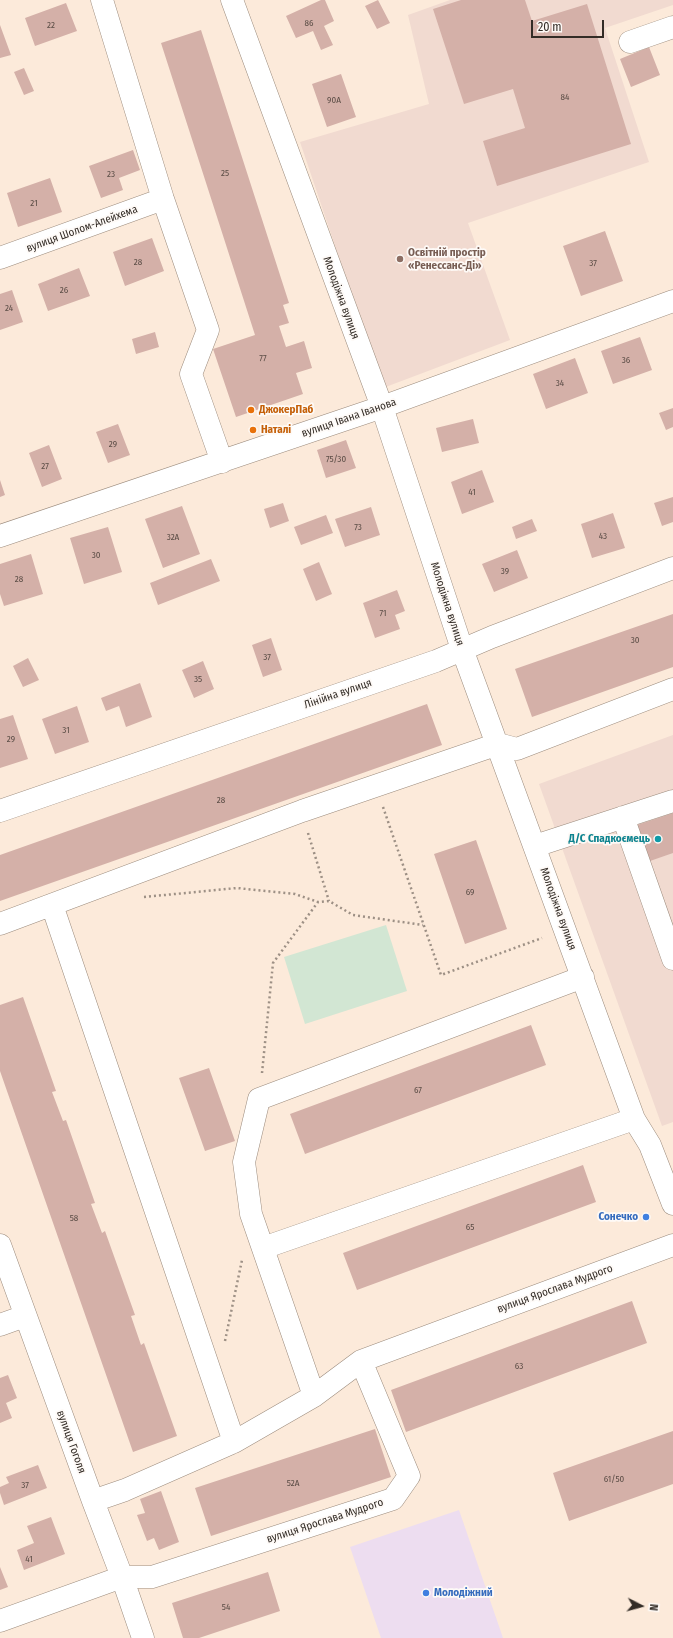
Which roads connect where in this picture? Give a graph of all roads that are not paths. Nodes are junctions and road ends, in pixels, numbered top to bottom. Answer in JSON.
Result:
{"nodes":[{"id":1,"x":102,"y":0,"type":"edge"},
{"id":2,"x":232,"y":0,"type":"edge"},
{"id":3,"x":673,"y":26,"type":"edge"},
{"id":4,"x":630,"y":42,"type":"dead end"},
{"id":5,"x":163,"y":199,"type":"junction"},
{"id":6,"x":0,"y":258,"type":"edge"},
{"id":7,"x":673,"y":301,"type":"edge"},
{"id":8,"x":382,"y":407,"type":"junction"},
{"id":9,"x":222,"y":462,"type":"junction"},
{"id":10,"x":0,"y":536,"type":"edge"},
{"id":11,"x":673,"y":568,"type":"edge"},
{"id":12,"x":462,"y":649,"type":"junction"},
{"id":13,"x":673,"y":689,"type":"edge"},
{"id":14,"x":498,"y":744,"type":"junction"},
{"id":15,"x":673,"y":801,"type":"edge"},
{"id":16,"x":0,"y":811,"type":"edge"},
{"id":17,"x":623,"y":817,"type":"junction"},
{"id":18,"x":535,"y":846,"type":"junction"},
{"id":19,"x":52,"y":905,"type":"junction"},
{"id":20,"x":0,"y":924,"type":"edge"},
{"id":21,"x":673,"y":959,"type":"edge"},
{"id":22,"x":583,"y":977,"type":"junction"},
{"id":23,"x":634,"y":1119,"type":"junction"},
{"id":24,"x":673,"y":1204,"type":"edge"},
{"id":25,"x":0,"y":1245,"type":"edge"},
{"id":26,"x":673,"y":1245,"type":"edge"},
{"id":27,"x":263,"y":1248,"type":"junction"},
{"id":28,"x":25,"y":1316,"type":"junction"},
{"id":29,"x":0,"y":1325,"type":"edge"},
{"id":30,"x":361,"y":1361,"type":"junction"},
{"id":31,"x":314,"y":1396,"type":"junction"},
{"id":32,"x":234,"y":1442,"type":"junction"},
{"id":33,"x":93,"y":1501,"type":"junction"},
{"id":34,"x":122,"y":1577,"type":"junction"},
{"id":35,"x":0,"y":1621,"type":"edge"},
{"id":36,"x":144,"y":1638,"type":"edge"}],
"edges":[{"from":1,"to":5,"type":"street"},
{"from":2,"to":8,"type":"street","name":"Молодіжна вулиця"},
{"from":3,"to":4,"type":"street"},
{"from":5,"to":6,"type":"street","name":"вулиця Шолом-Алейхема"},
{"from":5,"to":9,"type":"street"},
{"from":7,"to":8,"type":"street","name":"вулиця Івана Іванова"},
{"from":8,"to":9,"type":"street","name":"вулиця Івана Іванова"},
{"from":8,"to":12,"type":"street","name":"Молодіжна вулиця"},
{"from":9,"to":10,"type":"street","name":"вулиця Івана Іванова"},
{"from":11,"to":12,"type":"street","name":"Лінійна вулиця"},
{"from":12,"to":14,"type":"street","name":"Молодіжна вулиця"},
{"from":12,"to":16,"type":"street","name":"Лінійна вулиця"},
{"from":13,"to":14,"type":"street"},
{"from":14,"to":18,"type":"street","name":"Молодіжна вулиця"},
{"from":14,"to":19,"type":"street"},
{"from":15,"to":17,"type":"street"},
{"from":17,"to":18,"type":"street"},
{"from":17,"to":21,"type":"street"},
{"from":18,"to":22,"type":"street","name":"Молодіжна вулиця"},
{"from":19,"to":20,"type":"street"},
{"from":19,"to":32,"type":"street"},
{"from":22,"to":23,"type":"street","name":"Молодіжна вулиця"},
{"from":22,"to":27,"type":"street"},
{"from":23,"to":24,"type":"street","name":"Молодіжна вулиця"},
{"from":23,"to":27,"type":"street"},
{"from":25,"to":28,"type":"street","name":"вулиця Гоголя"},
{"from":26,"to":30,"type":"street","name":"вулиця Ярослава Мудрого"},
{"from":27,"to":31,"type":"street"},
{"from":28,"to":29,"type":"street"},
{"from":28,"to":33,"type":"street","name":"вулиця Гоголя"},
{"from":30,"to":31,"type":"street"},
{"from":30,"to":34,"type":"street","name":"вулиця Ярослава Мудрого"},
{"from":31,"to":32,"type":"street"},
{"from":32,"to":33,"type":"street"},
{"from":33,"to":34,"type":"street","name":"вулиця Гоголя"},
{"from":34,"to":35,"type":"street","name":"вулиця Ярослава Мудрого"},
{"from":34,"to":36,"type":"street","name":"вулиця Гоголя"}]}
